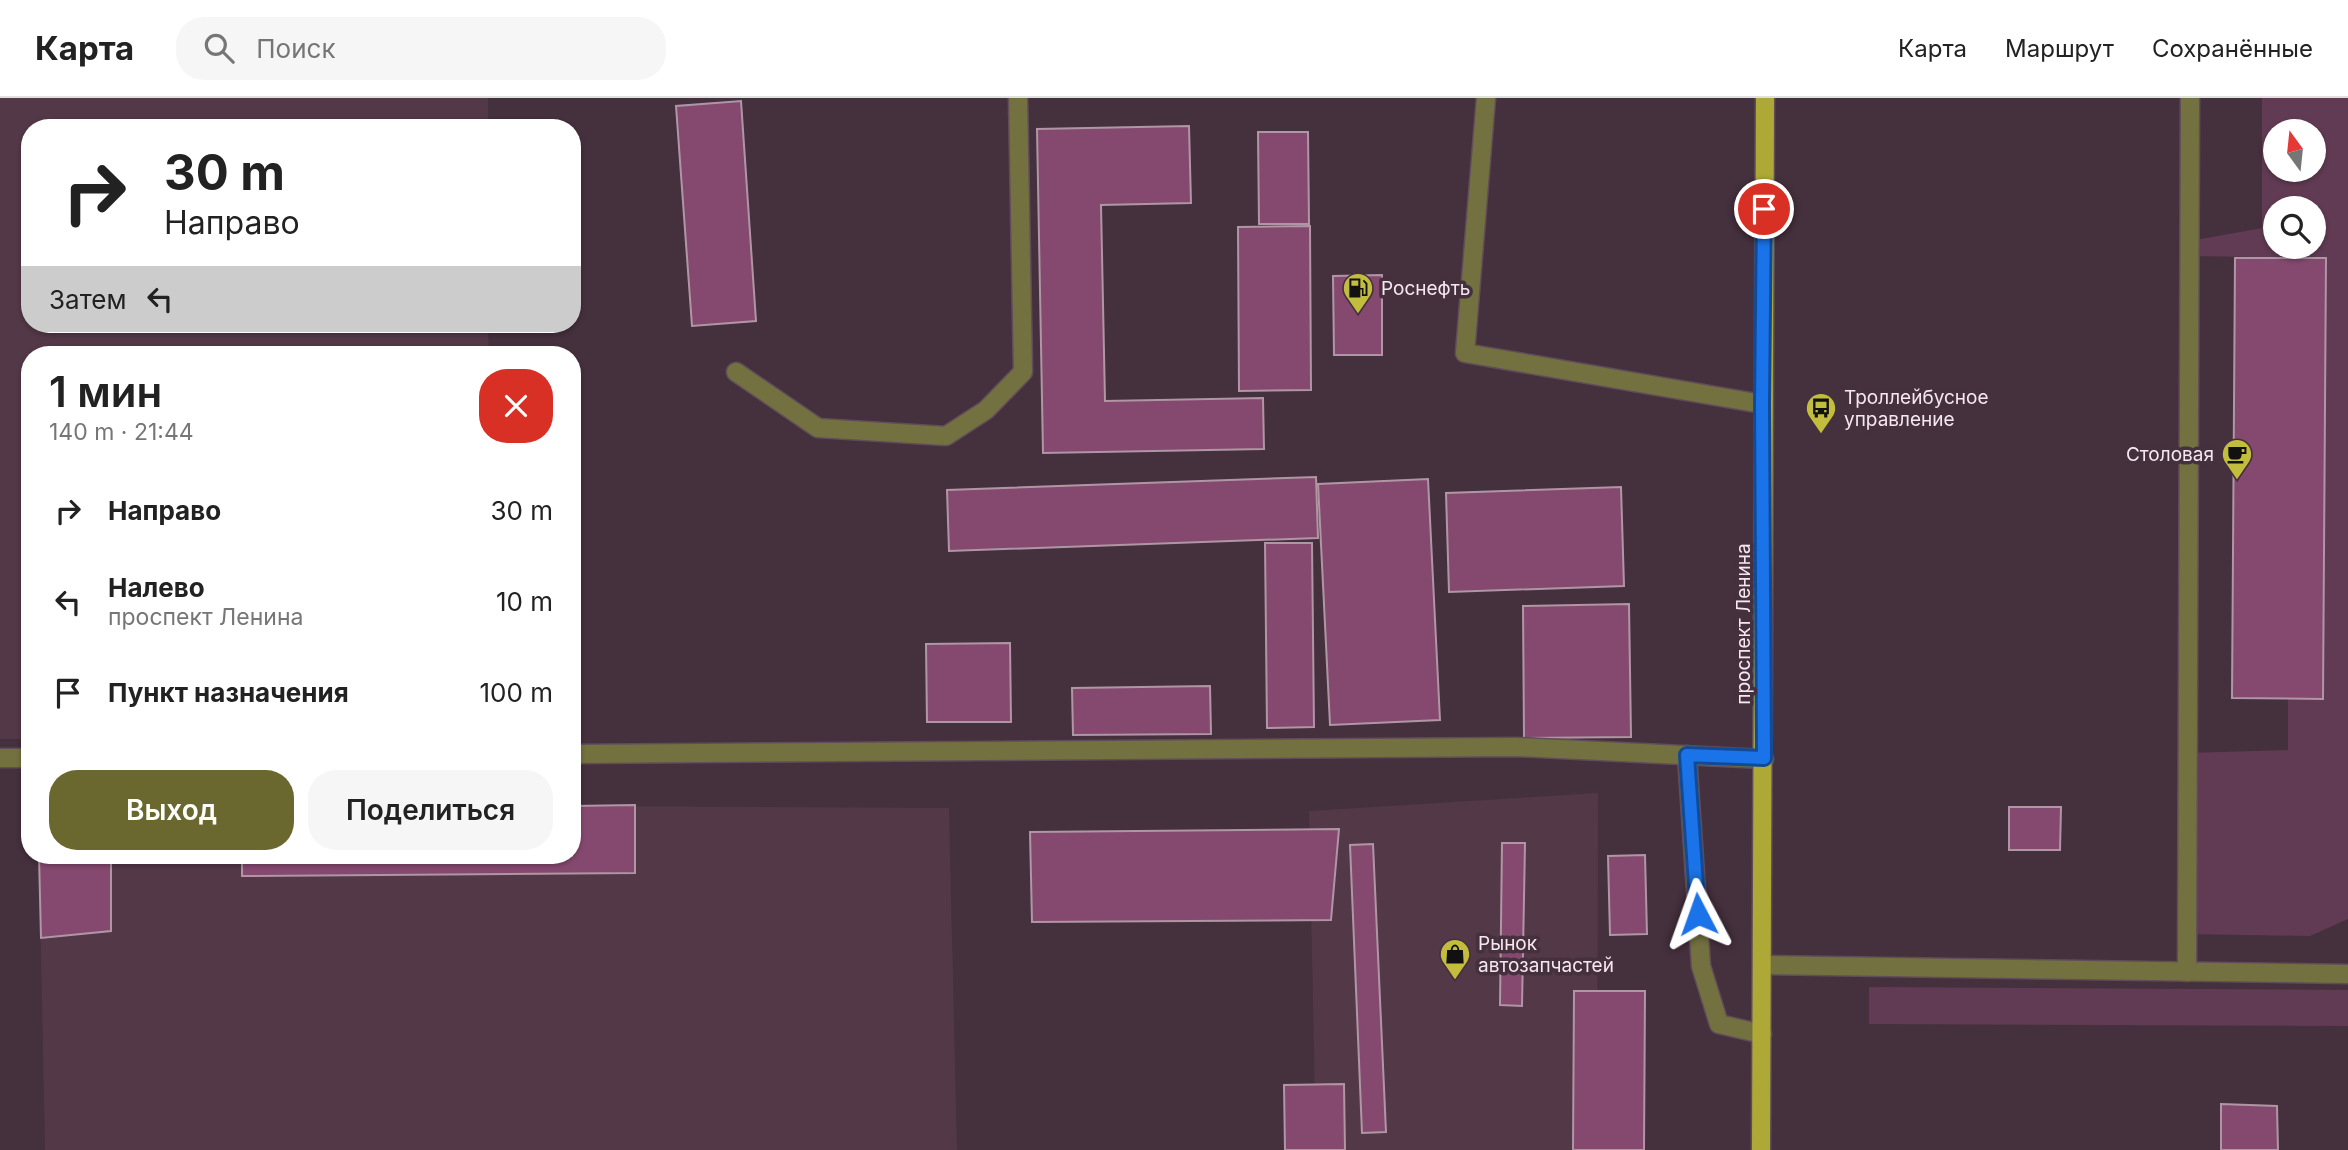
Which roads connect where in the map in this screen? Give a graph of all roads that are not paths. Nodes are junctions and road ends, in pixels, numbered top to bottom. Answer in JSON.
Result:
{"nodes":[{"id":1,"x":1018,"y":98,"type":"edge"},
{"id":2,"x":1486,"y":98,"type":"edge"},
{"id":3,"x":1765,"y":98,"type":"edge"},
{"id":4,"x":2190,"y":98,"type":"edge"},
{"id":5,"x":736,"y":372,"type":"dead end"},
{"id":6,"x":1762,"y":404,"type":"junction"},
{"id":7,"x":581,"y":754,"type":"edge"},
{"id":8,"x":1687,"y":755,"type":"junction"},
{"id":9,"x":0,"y":758,"type":"edge"},
{"id":10,"x":21,"y":758,"type":"edge"},
{"id":11,"x":1764,"y":758,"type":"junction"},
{"id":12,"x":1763,"y":965,"type":"junction"},
{"id":13,"x":2186,"y":972,"type":"junction"},
{"id":14,"x":2348,"y":974,"type":"edge"},
{"id":15,"x":1762,"y":1034,"type":"junction"},
{"id":16,"x":1761,"y":1150,"type":"edge"}],
"edges":[{"from":1,"to":5,"type":"lane"},
{"from":2,"to":6,"type":"lane"},
{"from":3,"to":6,"type":"main road","name":"проспект Ленина"},
{"from":4,"to":13,"type":"lane"},
{"from":6,"to":11,"type":"main road","name":"проспект Ленина"},
{"from":7,"to":8,"type":"lane"},
{"from":8,"to":11,"type":"lane"},
{"from":8,"to":15,"type":"lane"},
{"from":9,"to":10,"type":"lane"},
{"from":11,"to":12,"type":"main road","name":"проспект Ленина"},
{"from":12,"to":13,"type":"lane"},
{"from":12,"to":15,"type":"main road","name":"проспект Ленина"},
{"from":13,"to":14,"type":"lane"},
{"from":15,"to":16,"type":"main road","name":"проспект Ленина"}]}
